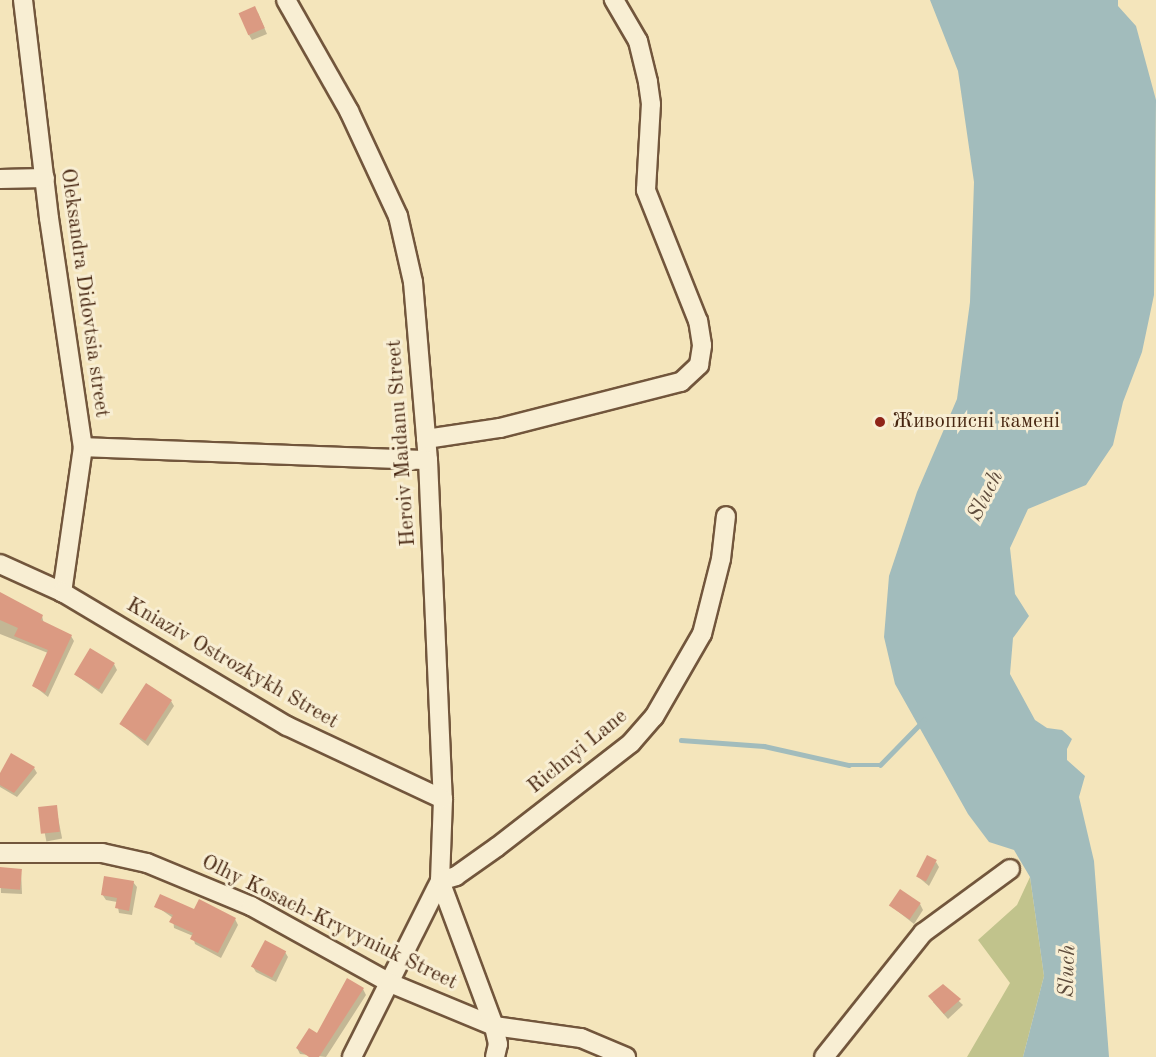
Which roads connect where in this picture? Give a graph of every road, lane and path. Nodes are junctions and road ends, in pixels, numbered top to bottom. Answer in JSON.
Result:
{"nodes":[{"id":1,"x":23,"y":0,"type":"edge"},
{"id":2,"x":286,"y":0,"type":"edge"},
{"id":3,"x":614,"y":0,"type":"edge"},
{"id":4,"x":45,"y":178,"type":"junction"},
{"id":5,"x":0,"y":179,"type":"edge"},
{"id":6,"x":426,"y":439,"type":"junction"},
{"id":7,"x":83,"y":447,"type":"junction"},
{"id":8,"x":428,"y":460,"type":"junction"},
{"id":9,"x":726,"y":516,"type":"dead end"},
{"id":10,"x":0,"y":564,"type":"edge"},
{"id":11,"x":62,"y":592,"type":"junction"},
{"id":12,"x":443,"y":799,"type":"junction"},
{"id":13,"x":0,"y":853,"type":"edge"},
{"id":14,"x":1010,"y":869,"type":"dead end"},
{"id":15,"x":440,"y":880,"type":"junction"},
{"id":16,"x":390,"y":983,"type":"junction"},
{"id":17,"x":494,"y":1026,"type":"junction"},
{"id":18,"x":352,"y":1057,"type":"edge"},
{"id":19,"x":495,"y":1057,"type":"edge"},
{"id":20,"x":626,"y":1057,"type":"edge"},
{"id":21,"x":824,"y":1057,"type":"edge"}],
"edges":[{"from":1,"to":4,"type":"street","name":"Oleksandra Didovtsia street"},
{"from":2,"to":6,"type":"street","name":"Heroiv Maidanu Street"},
{"from":3,"to":6,"type":"street"},
{"from":4,"to":5,"type":"street"},
{"from":4,"to":7,"type":"street","name":"Oleksandra Didovtsia street"},
{"from":6,"to":8,"type":"street","name":"Heroiv Maidanu Street"},
{"from":7,"to":8,"type":"street"},
{"from":7,"to":11,"type":"street","name":"Oleksandra Didovtsia street"},
{"from":8,"to":12,"type":"street","name":"Heroiv Maidanu Street"},
{"from":9,"to":15,"type":"street","name":"Richnyi Lane"},
{"from":10,"to":11,"type":"street","name":"Kniaziv Ostrozkykh Street"},
{"from":11,"to":12,"type":"street","name":"Kniaziv Ostrozkykh Street"},
{"from":12,"to":15,"type":"street","name":"Heroiv Maidanu Street"},
{"from":13,"to":16,"type":"street","name":"Olhy Kosach-Kryvyniuk Street"},
{"from":14,"to":21,"type":"street"},
{"from":15,"to":16,"type":"street","name":"Heroiv Maidanu Street"},
{"from":15,"to":17,"type":"street"},
{"from":16,"to":17,"type":"street","name":"Olhy Kosach-Kryvyniuk Street"},
{"from":16,"to":18,"type":"street","name":"Heroiv Maidanu Street"},
{"from":17,"to":19,"type":"street"},
{"from":17,"to":20,"type":"street","name":"Olhy Kosach-Kryvyniuk Street"}]}
